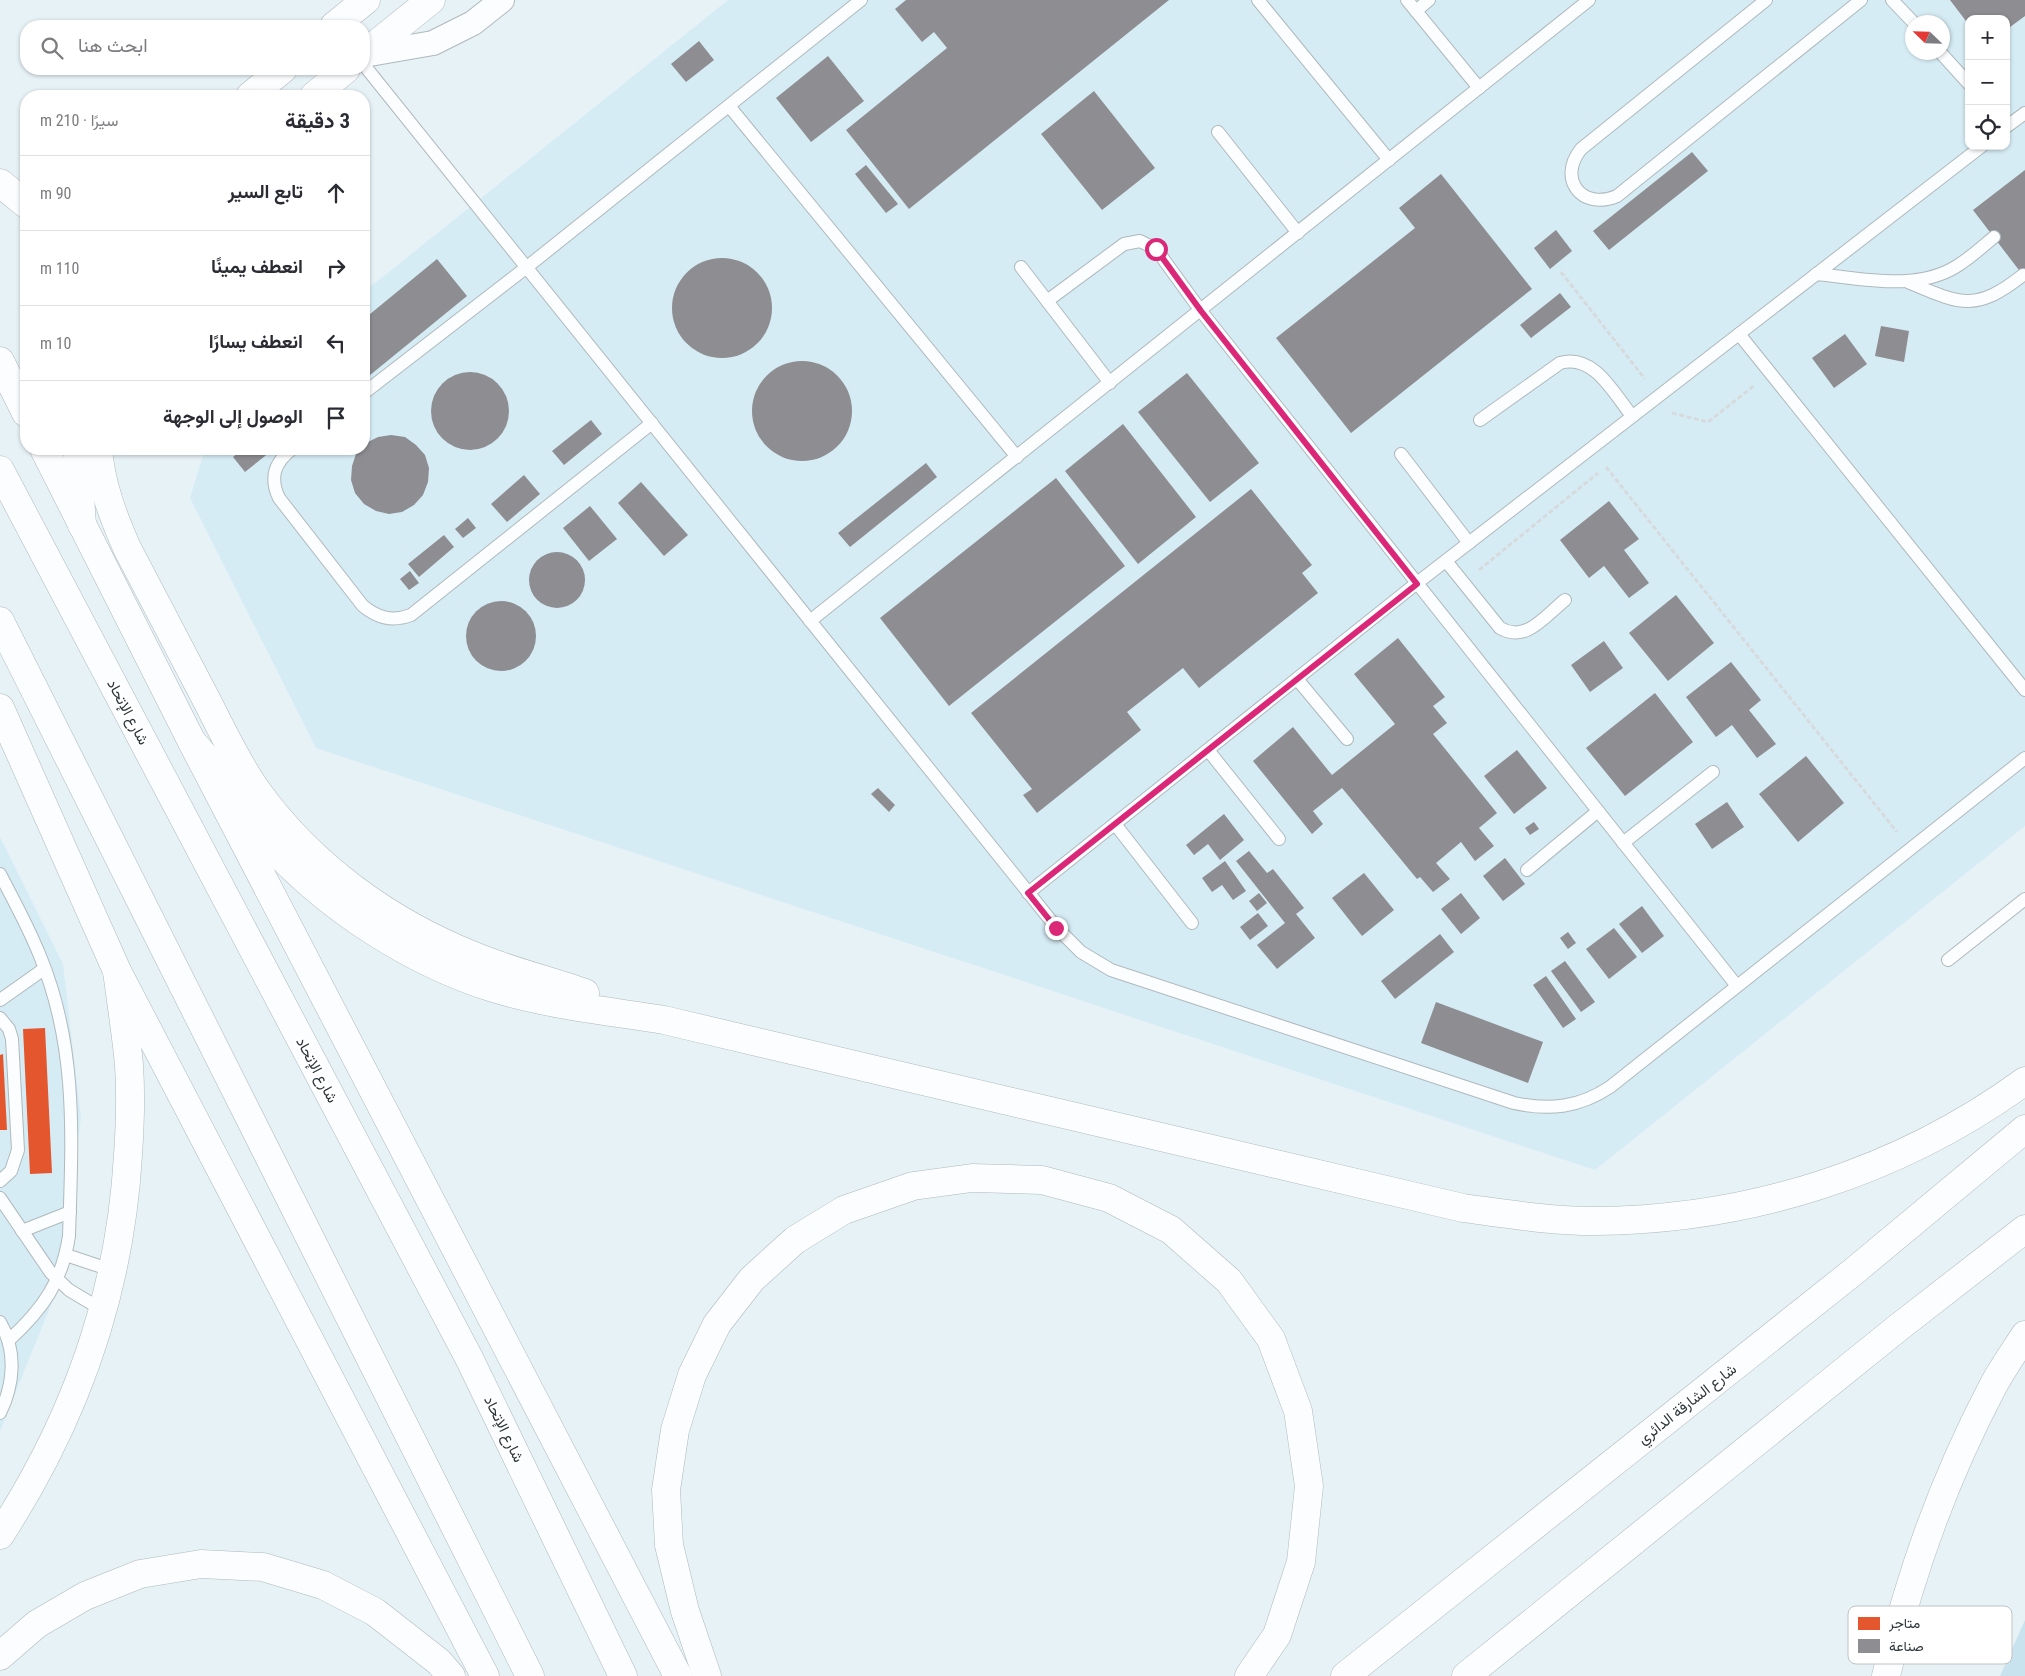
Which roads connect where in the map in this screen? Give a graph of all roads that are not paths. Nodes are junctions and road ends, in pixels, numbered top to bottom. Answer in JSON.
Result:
{"nodes":[{"id":1,"x":431,"y":0,"type":"edge"},
{"id":2,"x":502,"y":0,"type":"edge"},
{"id":3,"x":861,"y":0,"type":"edge"},
{"id":4,"x":1258,"y":0,"type":"edge"},
{"id":5,"x":1407,"y":0,"type":"edge"},
{"id":6,"x":1429,"y":0,"type":"edge"},
{"id":7,"x":1589,"y":0,"type":"edge"},
{"id":8,"x":1766,"y":0,"type":"edge"},
{"id":9,"x":1861,"y":0,"type":"edge"},
{"id":10,"x":1892,"y":0,"type":"edge"},
{"id":11,"x":359,"y":3,"type":"edge"},
{"id":12,"x":1573,"y":5,"type":"edge"},
{"id":13,"x":1416,"y":11,"type":"junction"},
{"id":14,"x":1906,"y":15,"type":"edge"},
{"id":15,"x":341,"y":20,"type":"edge"},
{"id":16,"x":370,"y":49,"type":"edge"},
{"id":17,"x":370,"y":53,"type":"edge"},
{"id":18,"x":1947,"y":60,"type":"edge"},
{"id":19,"x":370,"y":73,"type":"edge"},
{"id":20,"x":276,"y":75,"type":"edge"},
{"id":21,"x":339,"y":75,"type":"edge"},
{"id":22,"x":1965,"y":80,"type":"edge"},
{"id":23,"x":1479,"y":88,"type":"junction"},
{"id":24,"x":257,"y":90,"type":"edge"},
{"id":25,"x":321,"y":90,"type":"edge"},
{"id":26,"x":728,"y":106,"type":"junction"},
{"id":27,"x":2025,"y":113,"type":"edge"},
{"id":28,"x":2010,"y":124,"type":"edge"},
{"id":29,"x":1218,"y":132,"type":"dead end"},
{"id":30,"x":1977,"y":150,"type":"edge"},
{"id":31,"x":1388,"y":160,"type":"junction"},
{"id":32,"x":0,"y":183,"type":"edge"},
{"id":33,"x":20,"y":199,"type":"edge"},
{"id":34,"x":0,"y":203,"type":"edge"},
{"id":35,"x":20,"y":208,"type":"edge"},
{"id":36,"x":1298,"y":233,"type":"junction"},
{"id":37,"x":1994,"y":237,"type":"dead end"},
{"id":38,"x":527,"y":267,"type":"junction"},
{"id":39,"x":1021,"y":267,"type":"dead end"},
{"id":40,"x":1816,"y":274,"type":"junction"},
{"id":41,"x":2023,"y":275,"type":"dead end"},
{"id":42,"x":1905,"y":281,"type":"junction"},
{"id":43,"x":1047,"y":301,"type":"junction"},
{"id":44,"x":1201,"y":311,"type":"junction"},
{"id":45,"x":1739,"y":334,"type":"junction"},
{"id":46,"x":0,"y":360,"type":"edge"},
{"id":47,"x":1110,"y":383,"type":"junction"},
{"id":48,"x":370,"y":388,"type":"edge"},
{"id":49,"x":20,"y":401,"type":"edge"},
{"id":50,"x":1632,"y":416,"type":"junction"},
{"id":51,"x":1480,"y":420,"type":"dead end"},
{"id":52,"x":652,"y":423,"type":"junction"},
{"id":53,"x":1401,"y":454,"type":"dead end"},
{"id":54,"x":47,"y":455,"type":"edge"},
{"id":55,"x":77,"y":455,"type":"edge"},
{"id":56,"x":98,"y":455,"type":"edge"},
{"id":57,"x":286,"y":455,"type":"edge"},
{"id":58,"x":1017,"y":457,"type":"junction"},
{"id":59,"x":0,"y":470,"type":"edge"},
{"id":60,"x":82,"y":525,"type":"junction"},
{"id":61,"x":1469,"y":543,"type":"junction"},
{"id":62,"x":1446,"y":561,"type":"junction"},
{"id":63,"x":1417,"y":584,"type":"junction"},
{"id":64,"x":1565,"y":600,"type":"dead end"},
{"id":65,"x":0,"y":620,"type":"edge"},
{"id":66,"x":810,"y":621,"type":"junction"},
{"id":67,"x":1297,"y":679,"type":"junction"},
{"id":68,"x":2025,"y":690,"type":"edge"},
{"id":69,"x":3,"y":717,"type":"edge"},
{"id":70,"x":1348,"y":739,"type":"dead end"},
{"id":71,"x":192,"y":742,"type":"junction"},
{"id":72,"x":1208,"y":750,"type":"junction"},
{"id":73,"x":2025,"y":758,"type":"edge"},
{"id":74,"x":1713,"y":772,"type":"dead end"},
{"id":75,"x":1598,"y":811,"type":"junction"},
{"id":76,"x":1115,"y":824,"type":"junction"},
{"id":77,"x":1279,"y":839,"type":"dead end"},
{"id":78,"x":1623,"y":843,"type":"junction"},
{"id":79,"x":1527,"y":870,"type":"dead end"},
{"id":80,"x":0,"y":874,"type":"edge"},
{"id":81,"x":1028,"y":893,"type":"junction"},
{"id":82,"x":2025,"y":899,"type":"edge"},
{"id":83,"x":1192,"y":924,"type":"dead end"},
{"id":84,"x":1948,"y":960,"type":"dead end"},
{"id":85,"x":44,"y":969,"type":"junction"},
{"id":86,"x":117,"y":971,"type":"junction"},
{"id":87,"x":1738,"y":986,"type":"junction"},
{"id":88,"x":0,"y":1000,"type":"edge"},
{"id":89,"x":0,"y":1018,"type":"edge"},
{"id":90,"x":664,"y":1020,"type":"junction"},
{"id":91,"x":2025,"y":1081,"type":"edge"},
{"id":92,"x":2025,"y":1129,"type":"edge"},
{"id":93,"x":0,"y":1181,"type":"edge"},
{"id":94,"x":0,"y":1198,"type":"edge"},
{"id":95,"x":70,"y":1212,"type":"junction"},
{"id":96,"x":2025,"y":1229,"type":"edge"},
{"id":97,"x":22,"y":1231,"type":"junction"},
{"id":98,"x":66,"y":1255,"type":"junction"},
{"id":99,"x":114,"y":1271,"type":"junction"},
{"id":100,"x":58,"y":1280,"type":"junction"},
{"id":101,"x":104,"y":1311,"type":"junction"},
{"id":102,"x":0,"y":1322,"type":"edge"},
{"id":103,"x":2025,"y":1335,"type":"edge"},
{"id":104,"x":9,"y":1340,"type":"junction"},
{"id":105,"x":0,"y":1414,"type":"edge"},
{"id":106,"x":0,"y":1535,"type":"edge"},
{"id":107,"x":1906,"y":1606,"type":"edge"},
{"id":108,"x":0,"y":1656,"type":"edge"},
{"id":109,"x":451,"y":1676,"type":"edge"},
{"id":110,"x":485,"y":1676,"type":"edge"},
{"id":111,"x":530,"y":1676,"type":"edge"},
{"id":112,"x":623,"y":1676,"type":"edge"},
{"id":113,"x":678,"y":1676,"type":"edge"},
{"id":114,"x":707,"y":1676,"type":"edge"},
{"id":115,"x":1249,"y":1676,"type":"edge"},
{"id":116,"x":1345,"y":1676,"type":"edge"},
{"id":117,"x":1466,"y":1676,"type":"edge"}],
"edges":[{"from":1,"to":16,"type":"main road"},
{"from":2,"to":17,"type":"street"},
{"from":3,"to":26,"type":"lane"},
{"from":4,"to":31,"type":"lane"},
{"from":5,"to":13,"type":"lane"},
{"from":6,"to":13,"type":"lane"},
{"from":7,"to":12,"type":"lane"},
{"from":8,"to":9,"type":"lane"},
{"from":10,"to":14,"type":"lane"},
{"from":11,"to":15,"type":"main road"},
{"from":12,"to":23,"type":"lane"},
{"from":13,"to":23,"type":"lane"},
{"from":18,"to":22,"type":"lane"},
{"from":19,"to":38,"type":"lane"},
{"from":20,"to":24,"type":"main road"},
{"from":21,"to":25,"type":"main road"},
{"from":23,"to":31,"type":"lane"},
{"from":26,"to":38,"type":"lane"},
{"from":26,"to":58,"type":"lane"},
{"from":27,"to":28,"type":"lane"},
{"from":29,"to":36,"type":"lane"},
{"from":30,"to":40,"type":"lane"},
{"from":31,"to":36,"type":"lane"},
{"from":32,"to":33,"type":"main road"},
{"from":34,"to":35,"type":"main road"},
{"from":36,"to":44,"type":"lane"},
{"from":37,"to":42,"type":"lane"},
{"from":38,"to":48,"type":"lane"},
{"from":38,"to":52,"type":"lane"},
{"from":39,"to":43,"type":"lane"},
{"from":40,"to":42,"type":"lane"},
{"from":40,"to":45,"type":"lane"},
{"from":41,"to":42,"type":"lane"},
{"from":43,"to":44,"type":"lane"},
{"from":43,"to":47,"type":"lane"},
{"from":44,"to":47,"type":"lane"},
{"from":44,"to":63,"type":"lane"},
{"from":45,"to":50,"type":"lane"},
{"from":45,"to":68,"type":"lane"},
{"from":46,"to":49,"type":"main road"},
{"from":47,"to":58,"type":"lane"},
{"from":50,"to":51,"type":"lane"},
{"from":50,"to":61,"type":"lane"},
{"from":52,"to":57,"type":"lane"},
{"from":52,"to":66,"type":"lane"},
{"from":53,"to":61,"type":"lane"},
{"from":54,"to":60,"type":"main road"},
{"from":55,"to":60,"type":"main road"},
{"from":56,"to":90,"type":"main road"},
{"from":58,"to":66,"type":"lane"},
{"from":59,"to":112,"type":"main road","name":"شارع الإتحاد"},
{"from":60,"to":71,"type":"main road"},
{"from":61,"to":62,"type":"lane"},
{"from":62,"to":63,"type":"lane"},
{"from":62,"to":64,"type":"lane"},
{"from":63,"to":67,"type":"lane"},
{"from":63,"to":75,"type":"lane"},
{"from":65,"to":111,"type":"main road"},
{"from":66,"to":81,"type":"lane"},
{"from":67,"to":70,"type":"lane"},
{"from":67,"to":72,"type":"lane"},
{"from":69,"to":86,"type":"main road"},
{"from":71,"to":90,"type":"main road"},
{"from":71,"to":113,"type":"main road"},
{"from":72,"to":76,"type":"lane"},
{"from":72,"to":77,"type":"lane"},
{"from":73,"to":87,"type":"lane"},
{"from":74,"to":78,"type":"lane"},
{"from":75,"to":78,"type":"lane"},
{"from":75,"to":79,"type":"lane"},
{"from":76,"to":81,"type":"lane"},
{"from":76,"to":83,"type":"lane"},
{"from":78,"to":87,"type":"lane"},
{"from":80,"to":85,"type":"lane"},
{"from":81,"to":87,"type":"lane"},
{"from":82,"to":84,"type":"lane"},
{"from":85,"to":88,"type":"lane"},
{"from":85,"to":95,"type":"lane"},
{"from":86,"to":99,"type":"main road"},
{"from":86,"to":110,"type":"main road"},
{"from":89,"to":93,"type":"lane"},
{"from":90,"to":91,"type":"main road"},
{"from":92,"to":116,"type":"main road","name":"شارع الشارقة الدائري"},
{"from":94,"to":97,"type":"lane"},
{"from":95,"to":97,"type":"lane"},
{"from":95,"to":98,"type":"lane"},
{"from":96,"to":117,"type":"main road"},
{"from":97,"to":100,"type":"lane"},
{"from":98,"to":99,"type":"lane"},
{"from":98,"to":100,"type":"lane"},
{"from":99,"to":101,"type":"main road"},
{"from":100,"to":101,"type":"lane"},
{"from":100,"to":104,"type":"lane"},
{"from":101,"to":106,"type":"main road"},
{"from":102,"to":104,"type":"lane"},
{"from":103,"to":107,"type":"main road"},
{"from":104,"to":105,"type":"lane"},
{"from":108,"to":109,"type":"main road"},
{"from":114,"to":115,"type":"main road"}]}
